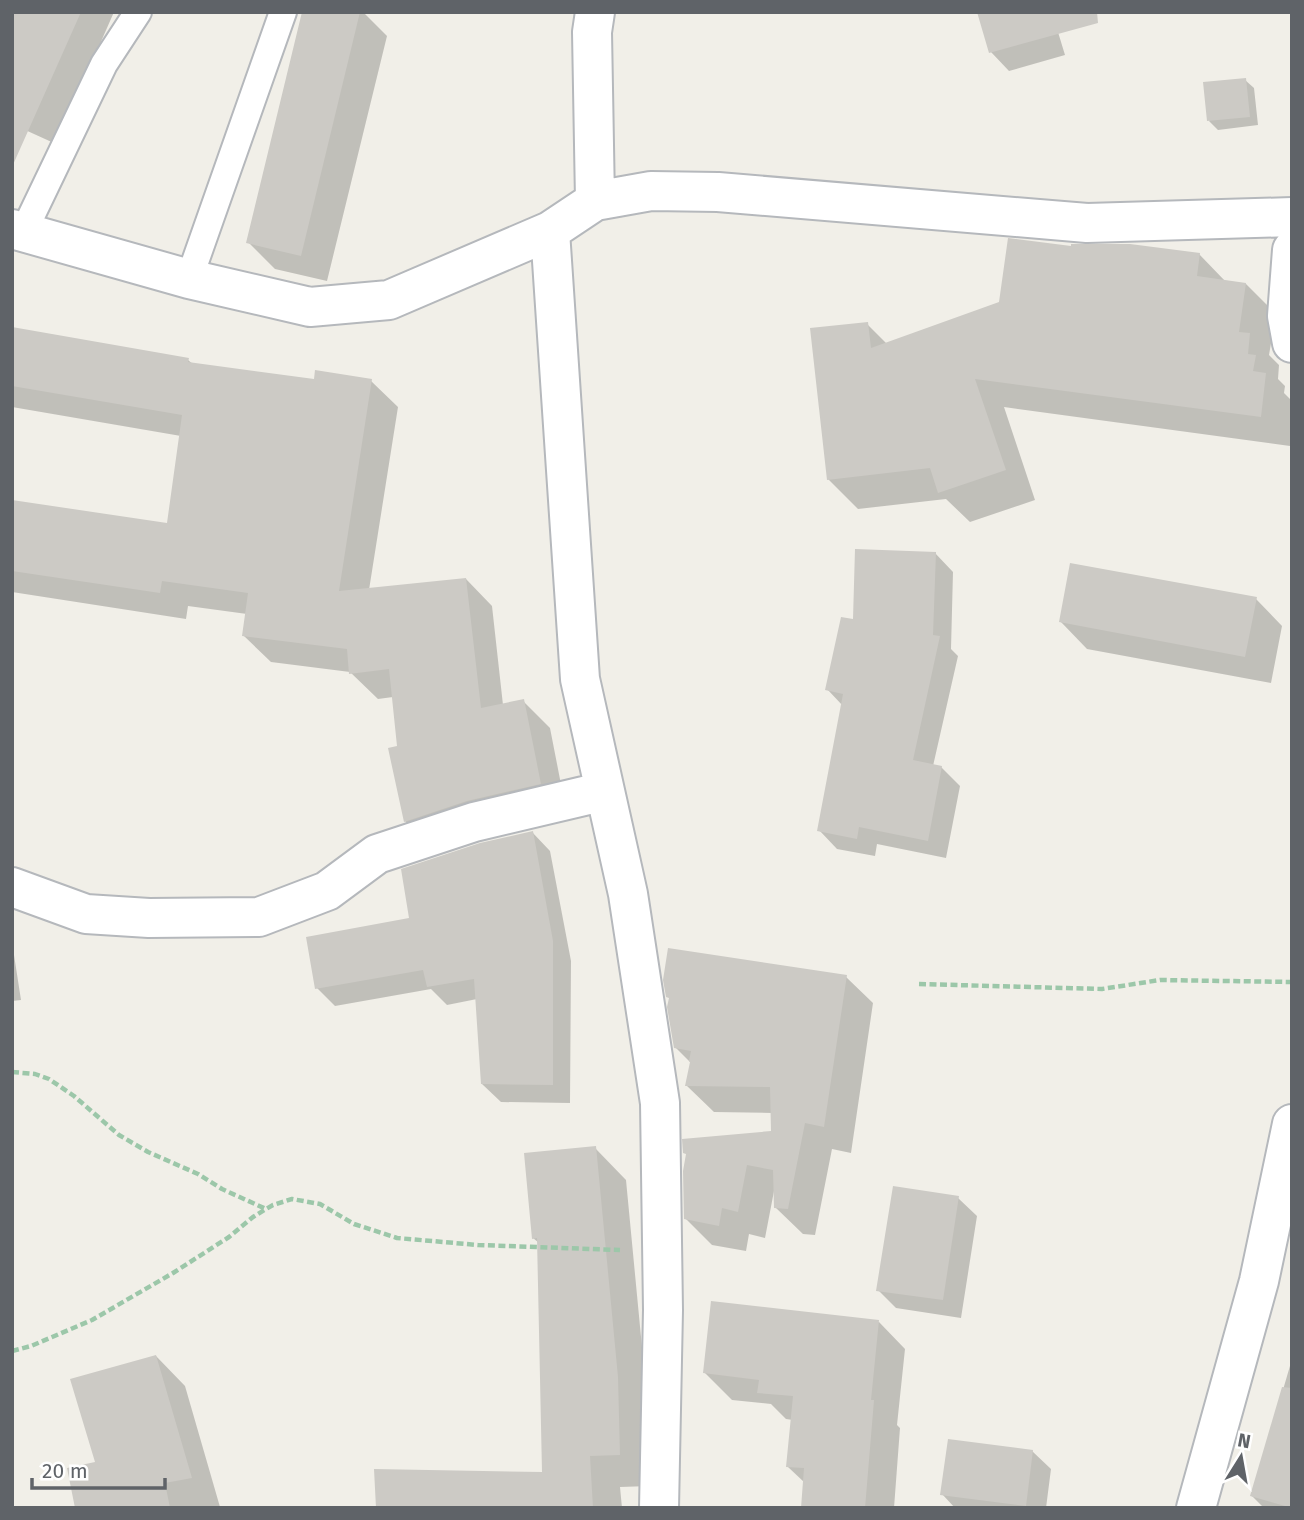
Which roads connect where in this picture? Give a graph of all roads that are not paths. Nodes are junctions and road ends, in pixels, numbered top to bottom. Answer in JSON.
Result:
{"nodes":[{"id":1,"x":138,"y":12,"type":"edge"},
{"id":2,"x":283,"y":12,"type":"edge"},
{"id":3,"x":595,"y":12,"type":"edge"},
{"id":4,"x":595,"y":201,"type":"junction"},
{"id":5,"x":1292,"y":217,"type":"edge"},
{"id":6,"x":18,"y":231,"type":"edge"},
{"id":7,"x":550,"y":231,"type":"junction"},
{"id":8,"x":1292,"y":250,"type":"edge"},
{"id":9,"x":189,"y":279,"type":"junction"},
{"id":10,"x":1292,"y":343,"type":"edge"},
{"id":11,"x":605,"y":791,"type":"junction"},
{"id":12,"x":12,"y":887,"type":"edge"},
{"id":13,"x":1292,"y":1124,"type":"edge"},
{"id":14,"x":659,"y":1508,"type":"edge"},
{"id":15,"x":1196,"y":1508,"type":"edge"}],
"edges":[{"from":1,"to":6,"type":"lane"},
{"from":2,"to":9,"type":"lane"},
{"from":3,"to":4,"type":"street"},
{"from":4,"to":5,"type":"street"},
{"from":4,"to":7,"type":"street"},
{"from":6,"to":9,"type":"street"},
{"from":7,"to":9,"type":"street"},
{"from":7,"to":11,"type":"street"},
{"from":8,"to":10,"type":"street"},
{"from":11,"to":12,"type":"street"},
{"from":11,"to":14,"type":"street"},
{"from":13,"to":15,"type":"street"}]}
